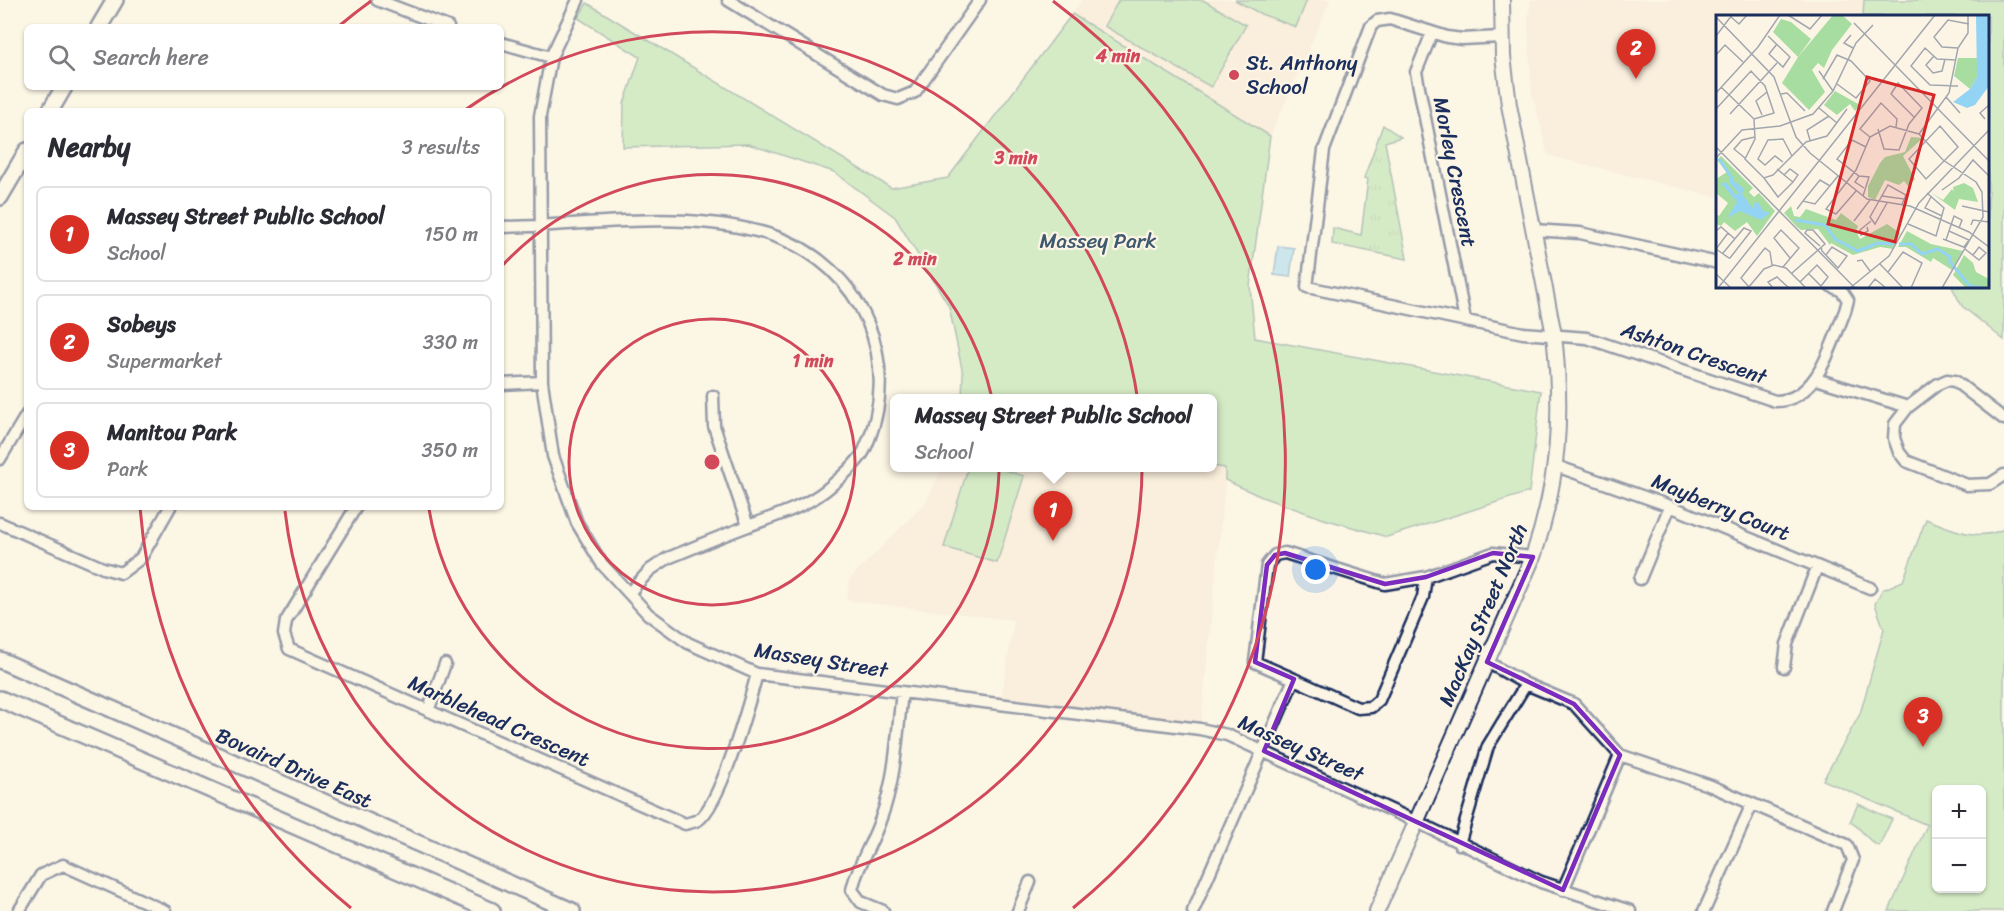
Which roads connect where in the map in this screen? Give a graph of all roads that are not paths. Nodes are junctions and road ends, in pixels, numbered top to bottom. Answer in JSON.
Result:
{"nodes":[{"id":1,"x":115,"y":0,"type":"edge"},
{"id":2,"x":377,"y":0,"type":"edge"},
{"id":3,"x":578,"y":0,"type":"edge"},
{"id":4,"x":728,"y":0,"type":"edge"},
{"id":5,"x":980,"y":0,"type":"edge"},
{"id":6,"x":1502,"y":0,"type":"edge"},
{"id":7,"x":101,"y":24,"type":"edge"},
{"id":8,"x":440,"y":24,"type":"edge"},
{"id":9,"x":1432,"y":33,"type":"junction"},
{"id":10,"x":1501,"y":37,"type":"junction"},
{"id":11,"x":504,"y":44,"type":"edge"},
{"id":12,"x":550,"y":57,"type":"junction"},
{"id":13,"x":62,"y":90,"type":"edge"},
{"id":14,"x":52,"y":108,"type":"edge"},
{"id":15,"x":24,"y":155,"type":"edge"},
{"id":16,"x":0,"y":197,"type":"edge"},
{"id":17,"x":540,"y":227,"type":"junction"},
{"id":18,"x":504,"y":228,"type":"edge"},
{"id":19,"x":1533,"y":230,"type":"junction"},
{"id":20,"x":1716,"y":263,"type":"edge"},
{"id":21,"x":1835,"y":288,"type":"edge"},
{"id":22,"x":1465,"y":320,"type":"junction"},
{"id":23,"x":1554,"y":335,"type":"junction"},
{"id":24,"x":1816,"y":379,"type":"junction"},
{"id":25,"x":542,"y":382,"type":"junction"},
{"id":26,"x":504,"y":384,"type":"edge"},
{"id":27,"x":713,"y":396,"type":"dead end"},
{"id":28,"x":1908,"y":407,"type":"junction"},
{"id":29,"x":24,"y":419,"type":"edge"},
{"id":30,"x":2004,"y":419,"type":"edge"},
{"id":31,"x":0,"y":459,"type":"edge"},
{"id":32,"x":1556,"y":466,"type":"junction"},
{"id":33,"x":2004,"y":475,"type":"edge"},
{"id":34,"x":1670,"y":506,"type":"junction"},
{"id":35,"x":168,"y":510,"type":"edge"},
{"id":36,"x":354,"y":510,"type":"edge"},
{"id":37,"x":0,"y":523,"type":"edge"},
{"id":38,"x":748,"y":526,"type":"junction"},
{"id":39,"x":1533,"y":557,"type":"junction"},
{"id":40,"x":1817,"y":567,"type":"junction"},
{"id":41,"x":1426,"y":577,"type":"junction"},
{"id":42,"x":1640,"y":579,"type":"dead end"},
{"id":43,"x":1870,"y":588,"type":"dead end"},
{"id":44,"x":629,"y":593,"type":"junction"},
{"id":45,"x":0,"y":660,"type":"edge"},
{"id":46,"x":1487,"y":662,"type":"junction"},
{"id":47,"x":445,"y":664,"type":"dead end"},
{"id":48,"x":1784,"y":668,"type":"dead end"},
{"id":49,"x":757,"y":674,"type":"junction"},
{"id":50,"x":1294,"y":679,"type":"junction"},
{"id":51,"x":1526,"y":684,"type":"junction"},
{"id":52,"x":902,"y":692,"type":"junction"},
{"id":53,"x":0,"y":699,"type":"edge"},
{"id":54,"x":428,"y":711,"type":"junction"},
{"id":55,"x":1264,"y":751,"type":"junction"},
{"id":56,"x":1620,"y":754,"type":"junction"},
{"id":57,"x":1752,"y":804,"type":"junction"},
{"id":58,"x":1417,"y":822,"type":"junction"},
{"id":59,"x":1459,"y":844,"type":"junction"},
{"id":60,"x":1030,"y":882,"type":"dead end"},
{"id":61,"x":1563,"y":890,"type":"junction"},
{"id":62,"x":19,"y":911,"type":"edge"},
{"id":63,"x":165,"y":911,"type":"edge"},
{"id":64,"x":492,"y":911,"type":"edge"},
{"id":65,"x":572,"y":911,"type":"edge"},
{"id":66,"x":883,"y":911,"type":"edge"},
{"id":67,"x":1018,"y":911,"type":"edge"},
{"id":68,"x":1193,"y":911,"type":"edge"},
{"id":69,"x":1377,"y":911,"type":"edge"},
{"id":70,"x":1630,"y":911,"type":"edge"},
{"id":71,"x":1704,"y":911,"type":"edge"},
{"id":72,"x":1833,"y":911,"type":"edge"}],
"edges":[{"from":1,"to":7,"type":"main road"},
{"from":2,"to":8,"type":"street"},
{"from":3,"to":12,"type":"street","name":"Massey Street"},
{"from":4,"to":5,"type":"street"},
{"from":6,"to":10,"type":"street","name":"MacKay Street North"},
{"from":9,"to":10,"type":"street"},
{"from":9,"to":22,"type":"street","name":"Morley Crescent"},
{"from":9,"to":22,"type":"street"},
{"from":10,"to":19,"type":"street","name":"MacKay Street North"},
{"from":11,"to":12,"type":"street"},
{"from":12,"to":17,"type":"street","name":"Massey Street"},
{"from":13,"to":14,"type":"main road"},
{"from":15,"to":16,"type":"main road"},
{"from":17,"to":18,"type":"street"},
{"from":17,"to":25,"type":"street","name":"Massey Street"},
{"from":17,"to":38,"type":"street"},
{"from":19,"to":20,"type":"street"},
{"from":19,"to":23,"type":"street","name":"MacKay Street North"},
{"from":21,"to":24,"type":"street"},
{"from":22,"to":23,"type":"street"},
{"from":23,"to":24,"type":"street","name":"Ashton Crescent"},
{"from":23,"to":32,"type":"street","name":"MacKay Street North"},
{"from":24,"to":28,"type":"street"},
{"from":25,"to":26,"type":"street"},
{"from":25,"to":44,"type":"street","name":"Massey Street"},
{"from":27,"to":38,"type":"street"},
{"from":28,"to":30,"type":"street"},
{"from":28,"to":33,"type":"street"},
{"from":29,"to":31,"type":"street"},
{"from":32,"to":34,"type":"street","name":"Mayberry Court"},
{"from":32,"to":39,"type":"street","name":"MacKay Street North"},
{"from":34,"to":40,"type":"street","name":"Mayberry Court"},
{"from":34,"to":42,"type":"street"},
{"from":35,"to":37,"type":"street"},
{"from":36,"to":54,"type":"street","name":"Marblehead Crescent"},
{"from":38,"to":44,"type":"street"},
{"from":39,"to":41,"type":"street"},
{"from":39,"to":46,"type":"street","name":"MacKay Street North"},
{"from":40,"to":43,"type":"street","name":"Mayberry Court"},
{"from":40,"to":48,"type":"street"},
{"from":41,"to":50,"type":"street"},
{"from":41,"to":50,"type":"street"},
{"from":44,"to":49,"type":"street","name":"Massey Street"},
{"from":45,"to":65,"type":"main road","name":"Bovaird Drive East"},
{"from":46,"to":51,"type":"street"},
{"from":46,"to":58,"type":"street","name":"MacKay Street North"},
{"from":47,"to":54,"type":"street"},
{"from":49,"to":52,"type":"street","name":"Massey Street"},
{"from":49,"to":54,"type":"street","name":"Marblehead Crescent"},
{"from":50,"to":55,"type":"street"},
{"from":51,"to":56,"type":"street"},
{"from":51,"to":59,"type":"street"},
{"from":52,"to":55,"type":"street","name":"Massey Street"},
{"from":52,"to":66,"type":"street"},
{"from":53,"to":64,"type":"main road"},
{"from":55,"to":58,"type":"street","name":"Massey Street"},
{"from":55,"to":68,"type":"street"},
{"from":56,"to":57,"type":"street"},
{"from":56,"to":61,"type":"street"},
{"from":57,"to":71,"type":"street"},
{"from":57,"to":72,"type":"street"},
{"from":58,"to":59,"type":"street","name":"Massey Street"},
{"from":58,"to":69,"type":"street","name":"MacKay Street North"},
{"from":59,"to":61,"type":"street","name":"Massey Street"},
{"from":60,"to":67,"type":"street"},
{"from":61,"to":70,"type":"street","name":"Massey Street"},
{"from":62,"to":63,"type":"street"}]}
